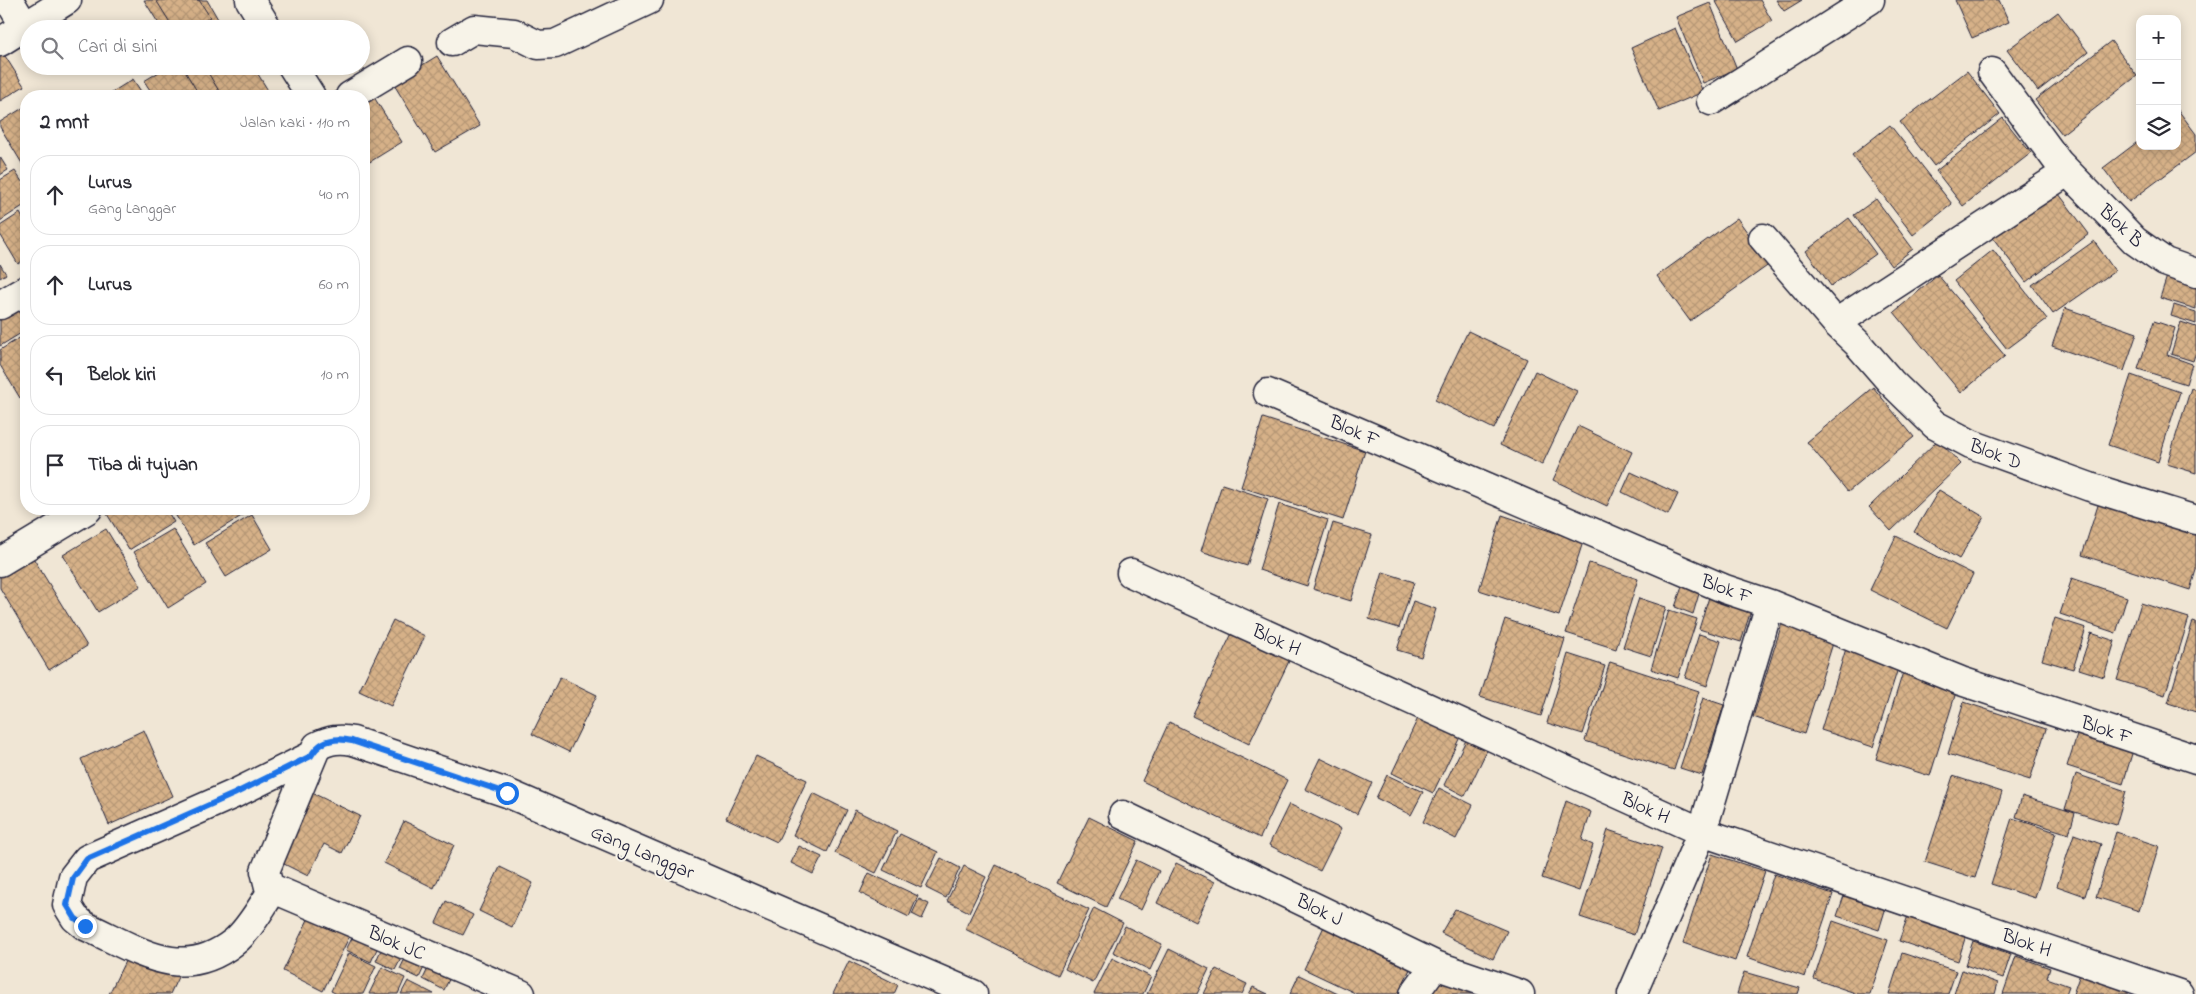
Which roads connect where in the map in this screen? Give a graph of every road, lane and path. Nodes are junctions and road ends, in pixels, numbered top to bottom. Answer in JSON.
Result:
{"nodes":[{"id":1,"x":9,"y":0,"type":"edge"},
{"id":2,"x":67,"y":0,"type":"edge"},
{"id":3,"x":250,"y":0,"type":"edge"},
{"id":4,"x":649,"y":0,"type":"edge"},
{"id":5,"x":1870,"y":0,"type":"edge"},
{"id":6,"x":21,"y":20,"type":"edge"},
{"id":7,"x":36,"y":20,"type":"edge"},
{"id":8,"x":262,"y":20,"type":"edge"},
{"id":9,"x":20,"y":30,"type":"edge"},
{"id":10,"x":0,"y":42,"type":"edge"},
{"id":11,"x":452,"y":42,"type":"dead end"},
{"id":12,"x":408,"y":61,"type":"dead end"},
{"id":13,"x":1992,"y":72,"type":"dead end"},
{"id":14,"x":298,"y":75,"type":"edge"},
{"id":15,"x":307,"y":90,"type":"edge"},
{"id":16,"x":360,"y":90,"type":"edge"},
{"id":17,"x":1711,"y":101,"type":"dead end"},
{"id":18,"x":2063,"y":167,"type":"junction"},
{"id":19,"x":1763,"y":238,"type":"dead end"},
{"id":20,"x":2196,"y":273,"type":"edge"},
{"id":21,"x":20,"y":293,"type":"edge"},
{"id":22,"x":0,"y":305,"type":"edge"},
{"id":23,"x":1836,"y":323,"type":"junction"},
{"id":24,"x":1268,"y":393,"type":"dead end"},
{"id":25,"x":78,"y":515,"type":"edge"},
{"id":26,"x":2196,"y":520,"type":"edge"},
{"id":27,"x":0,"y":562,"type":"edge"},
{"id":28,"x":1131,"y":573,"type":"dead end"},
{"id":29,"x":1770,"y":604,"type":"junction"},
{"id":30,"x":311,"y":756,"type":"junction"},
{"id":31,"x":2196,"y":759,"type":"edge"},
{"id":32,"x":1123,"y":815,"type":"dead end"},
{"id":33,"x":1702,"y":832,"type":"junction"},
{"id":34,"x":273,"y":890,"type":"junction"},
{"id":35,"x":1435,"y":965,"type":"junction"},
{"id":36,"x":928,"y":985,"type":"edge"},
{"id":37,"x":521,"y":994,"type":"edge"},
{"id":38,"x":973,"y":994,"type":"edge"},
{"id":39,"x":1414,"y":994,"type":"edge"},
{"id":40,"x":1520,"y":994,"type":"edge"},
{"id":41,"x":1632,"y":994,"type":"edge"},
{"id":42,"x":2180,"y":994,"type":"edge"}],
"edges":[{"from":1,"to":6,"type":"street"},
{"from":2,"to":7,"type":"street"},
{"from":3,"to":8,"type":"street"},
{"from":4,"to":11,"type":"street"},
{"from":5,"to":17,"type":"street"},
{"from":9,"to":10,"type":"street"},
{"from":12,"to":16,"type":"street"},
{"from":13,"to":18,"type":"street","name":"Blok B"},
{"from":14,"to":15,"type":"street"},
{"from":18,"to":20,"type":"street","name":"Blok B"},
{"from":18,"to":23,"type":"street"},
{"from":19,"to":23,"type":"street","name":"Blok D"},
{"from":21,"to":22,"type":"street"},
{"from":23,"to":26,"type":"street","name":"Blok D"},
{"from":24,"to":29,"type":"street","name":"Blok F"},
{"from":25,"to":27,"type":"street"},
{"from":28,"to":33,"type":"street","name":"Blok H"},
{"from":29,"to":31,"type":"street","name":"Blok F"},
{"from":29,"to":33,"type":"street"},
{"from":30,"to":34,"type":"street"},
{"from":30,"to":34,"type":"street"},
{"from":30,"to":36,"type":"street","name":"Gang Langgar"},
{"from":32,"to":35,"type":"street","name":"Blok J"},
{"from":33,"to":41,"type":"street"},
{"from":33,"to":42,"type":"street","name":"Blok H"},
{"from":34,"to":37,"type":"street","name":"Blok JC"},
{"from":35,"to":39,"type":"street"},
{"from":35,"to":40,"type":"street","name":"Blok J"},
{"from":36,"to":38,"type":"street","name":"Gang Langgar"}]}
